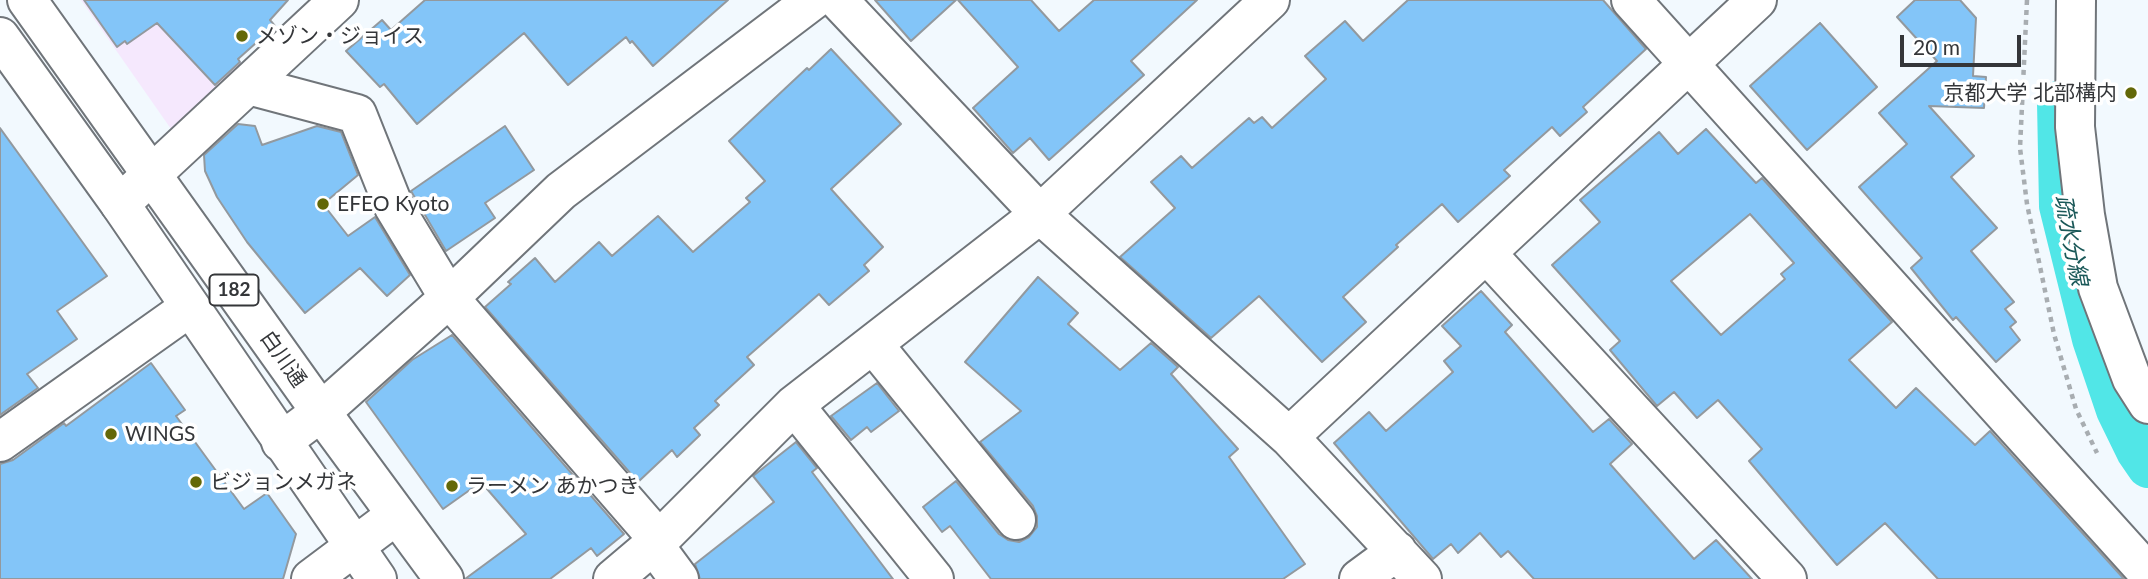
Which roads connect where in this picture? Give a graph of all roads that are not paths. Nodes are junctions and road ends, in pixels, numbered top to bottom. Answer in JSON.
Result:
{"nodes":[{"id":1,"x":27,"y":0,"type":"edge"},
{"id":2,"x":339,"y":0,"type":"edge"},
{"id":3,"x":813,"y":0,"type":"edge"},
{"id":4,"x":838,"y":0,"type":"edge"},
{"id":5,"x":1270,"y":0,"type":"edge"},
{"id":6,"x":1631,"y":0,"type":"edge"},
{"id":7,"x":1757,"y":0,"type":"edge"},
{"id":8,"x":2076,"y":0,"type":"edge"},
{"id":9,"x":1,"y":40,"type":"edge"},
{"id":10,"x":1689,"y":63,"type":"junction"},
{"id":11,"x":248,"y":85,"type":"junction"},
{"id":12,"x":152,"y":174,"type":"junction"},
{"id":13,"x":120,"y":204,"type":"junction"},
{"id":14,"x":1040,"y":214,"type":"junction"},
{"id":15,"x":1486,"y":253,"type":"junction"},
{"id":16,"x":449,"y":298,"type":"junction"},
{"id":17,"x":190,"y":307,"type":"junction"},
{"id":18,"x":873,"y":344,"type":"junction"},
{"id":19,"x":2148,"y":404,"type":"edge"},
{"id":20,"x":794,"y":405,"type":"junction"},
{"id":21,"x":321,"y":412,"type":"junction"},
{"id":22,"x":1289,"y":438,"type":"junction"},
{"id":23,"x":0,"y":442,"type":"edge"},
{"id":24,"x":281,"y":442,"type":"junction"},
{"id":25,"x":396,"y":516,"type":"junction"},
{"id":26,"x":1016,"y":520,"type":"dead end"},
{"id":27,"x":656,"y":542,"type":"junction"},
{"id":28,"x":353,"y":546,"type":"junction"},
{"id":29,"x":1410,"y":565,"type":"edge"},
{"id":30,"x":2148,"y":573,"type":"edge"},
{"id":31,"x":311,"y":579,"type":"edge"},
{"id":32,"x":377,"y":579,"type":"edge"},
{"id":33,"x":444,"y":579,"type":"edge"},
{"id":34,"x":613,"y":579,"type":"edge"},
{"id":35,"x":679,"y":579,"type":"edge"},
{"id":36,"x":934,"y":579,"type":"edge"},
{"id":37,"x":1359,"y":579,"type":"edge"},
{"id":38,"x":1787,"y":579,"type":"edge"}],
"edges":[{"from":1,"to":12,"type":"street","name":"白川通","number":"182"},
{"from":2,"to":11,"type":"street"},
{"from":3,"to":16,"type":"street"},
{"from":4,"to":14,"type":"street"},
{"from":5,"to":14,"type":"street"},
{"from":6,"to":10,"type":"street"},
{"from":7,"to":10,"type":"street"},
{"from":8,"to":19,"type":"street"},
{"from":9,"to":13,"type":"street","number":"182"},
{"from":10,"to":15,"type":"street"},
{"from":10,"to":30,"type":"street"},
{"from":11,"to":12,"type":"street"},
{"from":11,"to":16,"type":"street"},
{"from":12,"to":13,"type":"street"},
{"from":12,"to":21,"type":"street","name":"白川通","number":"182"},
{"from":13,"to":17,"type":"street","number":"182"},
{"from":14,"to":18,"type":"street"},
{"from":14,"to":22,"type":"street"},
{"from":15,"to":22,"type":"street"},
{"from":15,"to":38,"type":"street"},
{"from":16,"to":21,"type":"street"},
{"from":16,"to":27,"type":"street"},
{"from":17,"to":23,"type":"street"},
{"from":17,"to":24,"type":"street","number":"182"},
{"from":18,"to":20,"type":"street"},
{"from":18,"to":26,"type":"street"},
{"from":20,"to":27,"type":"street"},
{"from":20,"to":36,"type":"street"},
{"from":21,"to":24,"type":"street"},
{"from":21,"to":25,"type":"street","name":"白川通","number":"182"},
{"from":22,"to":29,"type":"street"},
{"from":24,"to":28,"type":"street","number":"182"},
{"from":25,"to":28,"type":"street"},
{"from":25,"to":33,"type":"street","name":"白川通","number":"182"},
{"from":27,"to":34,"type":"street"},
{"from":27,"to":35,"type":"street"},
{"from":28,"to":31,"type":"street"},
{"from":28,"to":32,"type":"street","number":"182"},
{"from":29,"to":37,"type":"street"}]}
